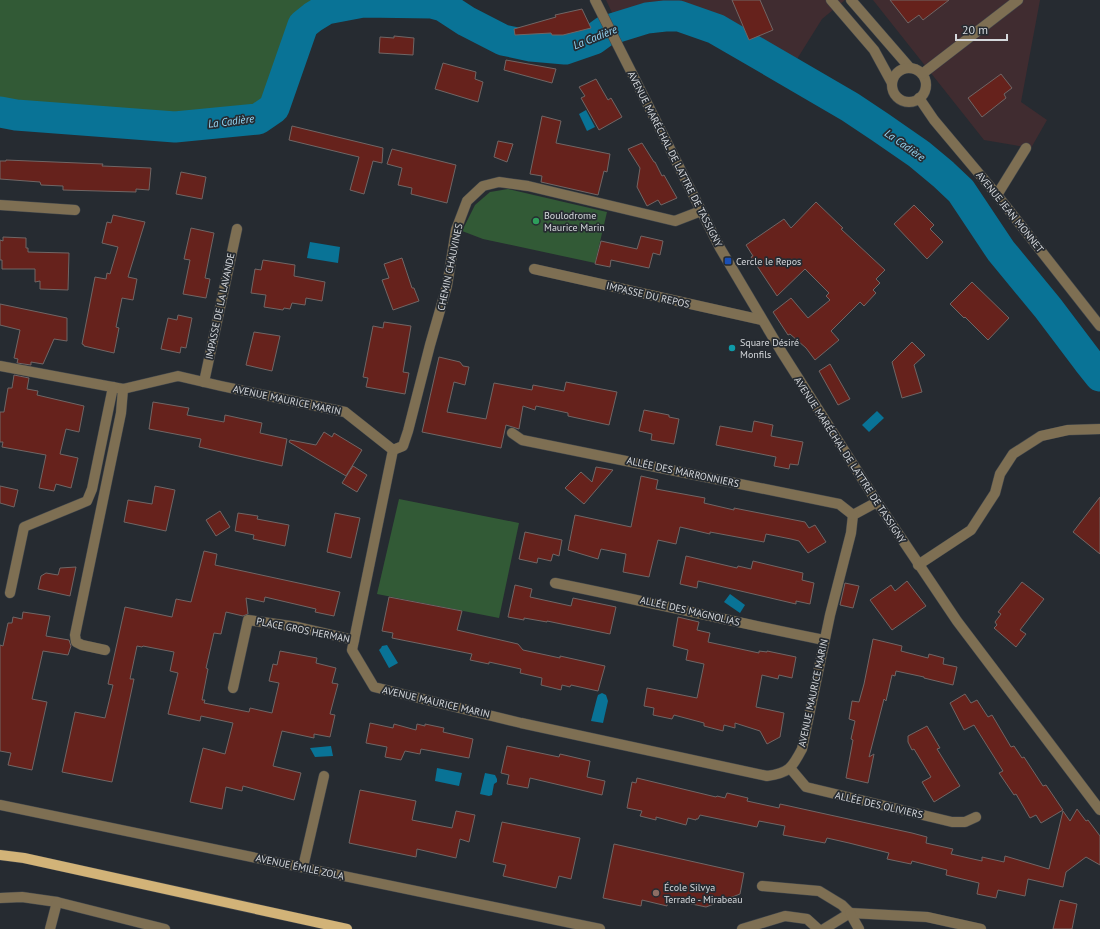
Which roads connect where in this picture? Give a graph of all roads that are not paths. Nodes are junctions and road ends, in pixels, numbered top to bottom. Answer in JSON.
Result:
{"nodes":[{"id":1,"x":595,"y":0,"type":"edge"},
{"id":2,"x":831,"y":0,"type":"edge"},
{"id":3,"x":851,"y":0,"type":"edge"},
{"id":4,"x":1018,"y":0,"type":"edge"},
{"id":5,"x":910,"y":68,"type":"junction"},
{"id":6,"x":922,"y":74,"type":"junction"},
{"id":7,"x":892,"y":83,"type":"junction"},
{"id":8,"x":919,"y":98,"type":"junction"},
{"id":9,"x":1026,"y":148,"type":"dead end"},
{"id":10,"x":997,"y":195,"type":"junction"},
{"id":11,"x":0,"y":204,"type":"edge"},
{"id":12,"x":75,"y":210,"type":"dead end"},
{"id":13,"x":701,"y":211,"type":"junction"},
{"id":14,"x":237,"y":229,"type":"dead end"},
{"id":15,"x":534,"y":269,"type":"dead end"},
{"id":16,"x":762,"y":320,"type":"junction"},
{"id":17,"x":1100,"y":326,"type":"edge"},
{"id":18,"x":0,"y":366,"type":"edge"},
{"id":19,"x":204,"y":382,"type":"junction"},
{"id":20,"x":118,"y":388,"type":"junction"},
{"id":21,"x":1100,"y":429,"type":"edge"},
{"id":22,"x":512,"y":433,"type":"dead end"},
{"id":23,"x":393,"y":450,"type":"junction"},
{"id":24,"x":877,"y":502,"type":"junction"},
{"id":25,"x":853,"y":516,"type":"junction"},
{"id":26,"x":918,"y":565,"type":"junction"},
{"id":27,"x":555,"y":583,"type":"dead end"},
{"id":28,"x":10,"y":593,"type":"dead end"},
{"id":29,"x":354,"y":640,"type":"junction"},
{"id":30,"x":824,"y":640,"type":"junction"},
{"id":31,"x":105,"y":650,"type":"dead end"},
{"id":32,"x":233,"y":688,"type":"dead end"},
{"id":33,"x":790,"y":768,"type":"junction"},
{"id":34,"x":324,"y":776,"type":"dead end"},
{"id":35,"x":0,"y":805,"type":"edge"},
{"id":36,"x":1100,"y":810,"type":"edge"},
{"id":37,"x":976,"y":817,"type":"dead end"},
{"id":38,"x":0,"y":855,"type":"edge"},
{"id":39,"x":303,"y":867,"type":"junction"},
{"id":40,"x":762,"y":886,"type":"dead end"},
{"id":41,"x":0,"y":898,"type":"edge"},
{"id":42,"x":57,"y":902,"type":"junction"},
{"id":43,"x":850,"y":913,"type":"junction"},
{"id":44,"x":50,"y":929,"type":"edge"},
{"id":45,"x":165,"y":929,"type":"edge"},
{"id":46,"x":347,"y":929,"type":"edge"},
{"id":47,"x":600,"y":929,"type":"edge"},
{"id":48,"x":742,"y":929,"type":"edge"},
{"id":49,"x":818,"y":929,"type":"edge"},
{"id":50,"x":824,"y":929,"type":"edge"},
{"id":51,"x":859,"y":929,"type":"edge"},
{"id":52,"x":981,"y":929,"type":"edge"}],
"edges":[{"from":1,"to":13,"type":"street","name":"AVENUE MARÉCHAL DE LATTRE DE TASSIGNY"},
{"from":2,"to":7,"type":"street"},
{"from":3,"to":5,"type":"street"},
{"from":4,"to":6,"type":"street"},
{"from":5,"to":6,"type":"street"},
{"from":5,"to":7,"type":"street"},
{"from":6,"to":8,"type":"street"},
{"from":7,"to":8,"type":"street"},
{"from":8,"to":10,"type":"street","name":"AVENUE JEAN MONNET"},
{"from":9,"to":10,"type":"street"},
{"from":10,"to":17,"type":"street","name":"AVENUE JEAN MONNET"},
{"from":11,"to":12,"type":"street"},
{"from":13,"to":16,"type":"street","name":"AVENUE MARÉCHAL DE LATTRE DE TASSIGNY"},
{"from":13,"to":23,"type":"street","name":"CHEMIN CHAUVINES"},
{"from":14,"to":19,"type":"street","name":"IMPASSE DE LA LAVANDE"},
{"from":15,"to":16,"type":"street","name":"IMPASSE DU REPOS"},
{"from":16,"to":24,"type":"street","name":"AVENUE MARÉCHAL DE LATTRE DE TASSIGNY"},
{"from":18,"to":20,"type":"street","name":"AVENUE MAURICE MARIN"},
{"from":19,"to":20,"type":"street","name":"AVENUE MAURICE MARIN"},
{"from":19,"to":23,"type":"street","name":"AVENUE MAURICE MARIN"},
{"from":20,"to":28,"type":"street"},
{"from":20,"to":31,"type":"street"},
{"from":21,"to":26,"type":"street"},
{"from":22,"to":25,"type":"street","name":"ALLÉE DES MARRONNIERS"},
{"from":23,"to":29,"type":"street","name":"AVENUE MAURICE MARIN"},
{"from":24,"to":25,"type":"street"},
{"from":24,"to":26,"type":"street","name":"AVENUE MARÉCHAL DE LATTRE DE TASSIGNY"},
{"from":25,"to":30,"type":"street","name":"AVENUE MAURICE MARIN"},
{"from":26,"to":36,"type":"street","name":"AVENUE MARÉCHAL DE LATTRE DE TASSIGNY"},
{"from":27,"to":30,"type":"street","name":"ALLÉE DES MAGNOLIAS"},
{"from":29,"to":32,"type":"street","name":"PLACE GROS HERMAN"},
{"from":29,"to":33,"type":"street","name":"AVENUE MAURICE MARIN"},
{"from":30,"to":33,"type":"street","name":"AVENUE MAURICE MARIN"},
{"from":33,"to":37,"type":"street","name":"ALLÉE DES OLIVIERS"},
{"from":34,"to":39,"type":"street"},
{"from":35,"to":39,"type":"street","name":"AVENUE ÉMILE ZOLA"},
{"from":38,"to":46,"type":"main road"},
{"from":39,"to":47,"type":"street","name":"AVENUE ÉMILE ZOLA"},
{"from":40,"to":43,"type":"street"},
{"from":41,"to":42,"type":"street"},
{"from":42,"to":44,"type":"street"},
{"from":42,"to":45,"type":"street"},
{"from":43,"to":50,"type":"street"},
{"from":43,"to":51,"type":"street"},
{"from":43,"to":52,"type":"street"},
{"from":48,"to":49,"type":"street"}]}
